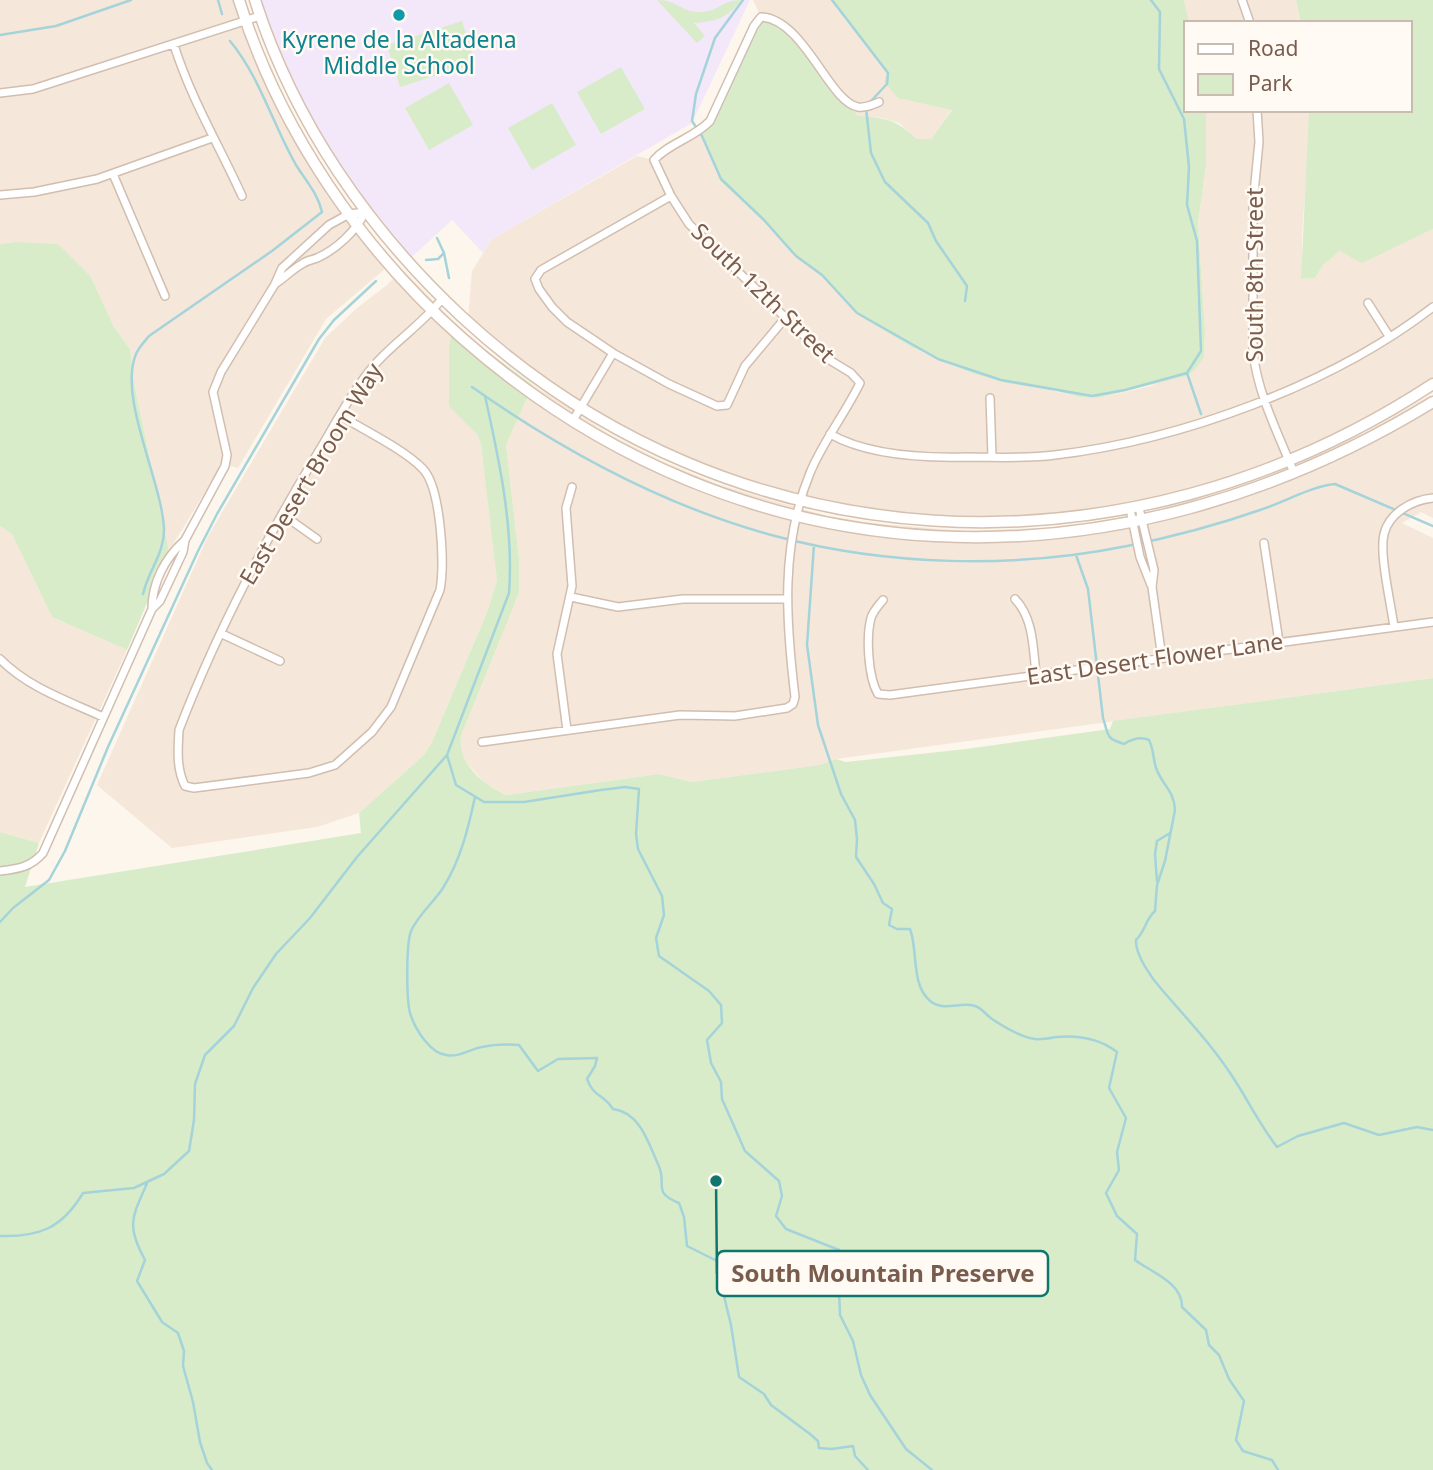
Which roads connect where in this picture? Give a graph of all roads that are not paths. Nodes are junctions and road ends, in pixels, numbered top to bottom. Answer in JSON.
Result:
{"nodes":[{"id":1,"x":239,"y":0,"type":"edge"},
{"id":2,"x":255,"y":0,"type":"edge"},
{"id":3,"x":1242,"y":0,"type":"edge"},
{"id":4,"x":260,"y":16,"type":"junction"},
{"id":5,"x":1249,"y":21,"type":"edge"},
{"id":6,"x":246,"y":22,"type":"junction"},
{"id":7,"x":174,"y":45,"type":"junction"},
{"id":8,"x":0,"y":93,"type":"edge"},
{"id":9,"x":879,"y":102,"type":"dead end"},
{"id":10,"x":1257,"y":112,"type":"edge"},
{"id":11,"x":212,"y":138,"type":"junction"},
{"id":12,"x":113,"y":174,"type":"junction"},
{"id":13,"x":0,"y":195,"type":"edge"},
{"id":14,"x":242,"y":196,"type":"dead end"},
{"id":15,"x":671,"y":196,"type":"junction"},
{"id":16,"x":365,"y":212,"type":"junction"},
{"id":17,"x":349,"y":214,"type":"junction"},
{"id":18,"x":358,"y":226,"type":"junction"},
{"id":19,"x":275,"y":284,"type":"junction"},
{"id":20,"x":165,"y":296,"type":"dead end"},
{"id":21,"x":442,"y":299,"type":"junction"},
{"id":22,"x":1368,"y":303,"type":"dead end"},
{"id":23,"x":1433,"y":307,"type":"edge"},
{"id":24,"x":432,"y":312,"type":"junction"},
{"id":25,"x":786,"y":317,"type":"junction"},
{"id":26,"x":1389,"y":336,"type":"junction"},
{"id":27,"x":613,"y":353,"type":"junction"},
{"id":28,"x":1433,"y":384,"type":"edge"},
{"id":29,"x":990,"y":398,"type":"dead end"},
{"id":30,"x":1263,"y":400,"type":"junction"},
{"id":31,"x":1433,"y":402,"type":"edge"},
{"id":32,"x":580,"y":409,"type":"junction"},
{"id":33,"x":341,"y":416,"type":"junction"},
{"id":34,"x":572,"y":422,"type":"junction"},
{"id":35,"x":830,"y":434,"type":"junction"},
{"id":36,"x":992,"y":457,"type":"junction"},
{"id":37,"x":1288,"y":460,"type":"junction"},
{"id":38,"x":1294,"y":474,"type":"junction"},
{"id":39,"x":572,"y":487,"type":"dead end"},
{"id":40,"x":1433,"y":498,"type":"edge"},
{"id":41,"x":801,"y":500,"type":"junction"},
{"id":42,"x":1134,"y":508,"type":"junction"},
{"id":43,"x":282,"y":514,"type":"junction"},
{"id":44,"x":797,"y":514,"type":"junction"},
{"id":45,"x":950,"y":522,"type":"junction"},
{"id":46,"x":1138,"y":522,"type":"junction"},
{"id":47,"x":949,"y":537,"type":"junction"},
{"id":48,"x":317,"y":539,"type":"dead end"},
{"id":49,"x":1264,"y":543,"type":"dead end"},
{"id":50,"x":1152,"y":557,"type":"junction"},
{"id":51,"x":1141,"y":560,"type":"junction"},
{"id":52,"x":1152,"y":587,"type":"junction"},
{"id":53,"x":571,"y":597,"type":"junction"},
{"id":54,"x":786,"y":599,"type":"junction"},
{"id":55,"x":1016,"y":599,"type":"dead end"},
{"id":56,"x":883,"y":600,"type":"dead end"},
{"id":57,"x":1433,"y":622,"type":"edge"},
{"id":58,"x":1394,"y":626,"type":"junction"},
{"id":59,"x":222,"y":634,"type":"junction"},
{"id":60,"x":1279,"y":642,"type":"junction"},
{"id":61,"x":1162,"y":658,"type":"junction"},
{"id":62,"x":0,"y":659,"type":"edge"},
{"id":63,"x":280,"y":662,"type":"dead end"},
{"id":64,"x":1036,"y":674,"type":"junction"},
{"id":65,"x":103,"y":717,"type":"junction"},
{"id":66,"x":567,"y":730,"type":"junction"},
{"id":67,"x":482,"y":742,"type":"dead end"},
{"id":68,"x":0,"y":871,"type":"edge"}],
"edges":[{"from":1,"to":6,"type":"street"},
{"from":2,"to":4,"type":"street"},
{"from":3,"to":5,"type":"street"},
{"from":4,"to":6,"type":"street"},
{"from":4,"to":16,"type":"street"},
{"from":6,"to":7,"type":"street"},
{"from":6,"to":17,"type":"street"},
{"from":7,"to":8,"type":"street"},
{"from":7,"to":11,"type":"street"},
{"from":9,"to":15,"type":"street","name":"South 12th Street"},
{"from":10,"to":30,"type":"street","name":"South 8th Street"},
{"from":11,"to":12,"type":"street"},
{"from":11,"to":14,"type":"street"},
{"from":12,"to":13,"type":"street"},
{"from":12,"to":20,"type":"street"},
{"from":15,"to":25,"type":"street","name":"South 12th Street"},
{"from":15,"to":27,"type":"street"},
{"from":16,"to":17,"type":"street"},
{"from":16,"to":18,"type":"street"},
{"from":16,"to":21,"type":"street"},
{"from":17,"to":18,"type":"street"},
{"from":17,"to":19,"type":"street"},
{"from":18,"to":19,"type":"street"},
{"from":18,"to":24,"type":"street"},
{"from":19,"to":65,"type":"street"},
{"from":21,"to":24,"type":"street","name":"East Desert Broom Way"},
{"from":21,"to":32,"type":"street"},
{"from":22,"to":26,"type":"street"},
{"from":23,"to":26,"type":"street"},
{"from":24,"to":33,"type":"street","name":"East Desert Broom Way"},
{"from":24,"to":34,"type":"street"},
{"from":25,"to":27,"type":"street"},
{"from":25,"to":35,"type":"street","name":"South 12th Street"},
{"from":26,"to":30,"type":"street"},
{"from":27,"to":32,"type":"street"},
{"from":28,"to":37,"type":"street"},
{"from":29,"to":36,"type":"street"},
{"from":30,"to":36,"type":"street"},
{"from":30,"to":37,"type":"street","name":"South 8th Street"},
{"from":31,"to":38,"type":"street"},
{"from":32,"to":34,"type":"street"},
{"from":32,"to":41,"type":"street"},
{"from":33,"to":43,"type":"street","name":"East Desert Broom Way"},
{"from":33,"to":59,"type":"street","name":"East Desert Broom Way"},
{"from":34,"to":44,"type":"street"},
{"from":35,"to":36,"type":"street"},
{"from":35,"to":41,"type":"street"},
{"from":37,"to":38,"type":"street","name":"South 8th Street"},
{"from":37,"to":42,"type":"street"},
{"from":38,"to":46,"type":"street"},
{"from":39,"to":53,"type":"street"},
{"from":40,"to":58,"type":"street"},
{"from":41,"to":44,"type":"street"},
{"from":41,"to":45,"type":"street"},
{"from":42,"to":45,"type":"street"},
{"from":42,"to":46,"type":"street"},
{"from":43,"to":48,"type":"street"},
{"from":43,"to":59,"type":"street","name":"East Desert Broom Way"},
{"from":44,"to":47,"type":"street"},
{"from":44,"to":54,"type":"street"},
{"from":45,"to":47,"type":"street"},
{"from":46,"to":47,"type":"street"},
{"from":46,"to":50,"type":"street"},
{"from":46,"to":51,"type":"street"},
{"from":49,"to":60,"type":"street"},
{"from":50,"to":51,"type":"street"},
{"from":50,"to":52,"type":"street"},
{"from":51,"to":52,"type":"street"},
{"from":52,"to":61,"type":"street"},
{"from":53,"to":54,"type":"street"},
{"from":53,"to":66,"type":"street"},
{"from":54,"to":66,"type":"street"},
{"from":55,"to":64,"type":"street"},
{"from":56,"to":64,"type":"street","name":"East Desert Flower Lane"},
{"from":57,"to":58,"type":"street","name":"East Desert Flower Lane"},
{"from":58,"to":60,"type":"street","name":"East Desert Flower Lane"},
{"from":59,"to":63,"type":"street"},
{"from":60,"to":61,"type":"street","name":"East Desert Flower Lane"},
{"from":61,"to":64,"type":"street","name":"East Desert Flower Lane"},
{"from":62,"to":65,"type":"street"},
{"from":65,"to":68,"type":"street"},
{"from":66,"to":67,"type":"street"}]}
